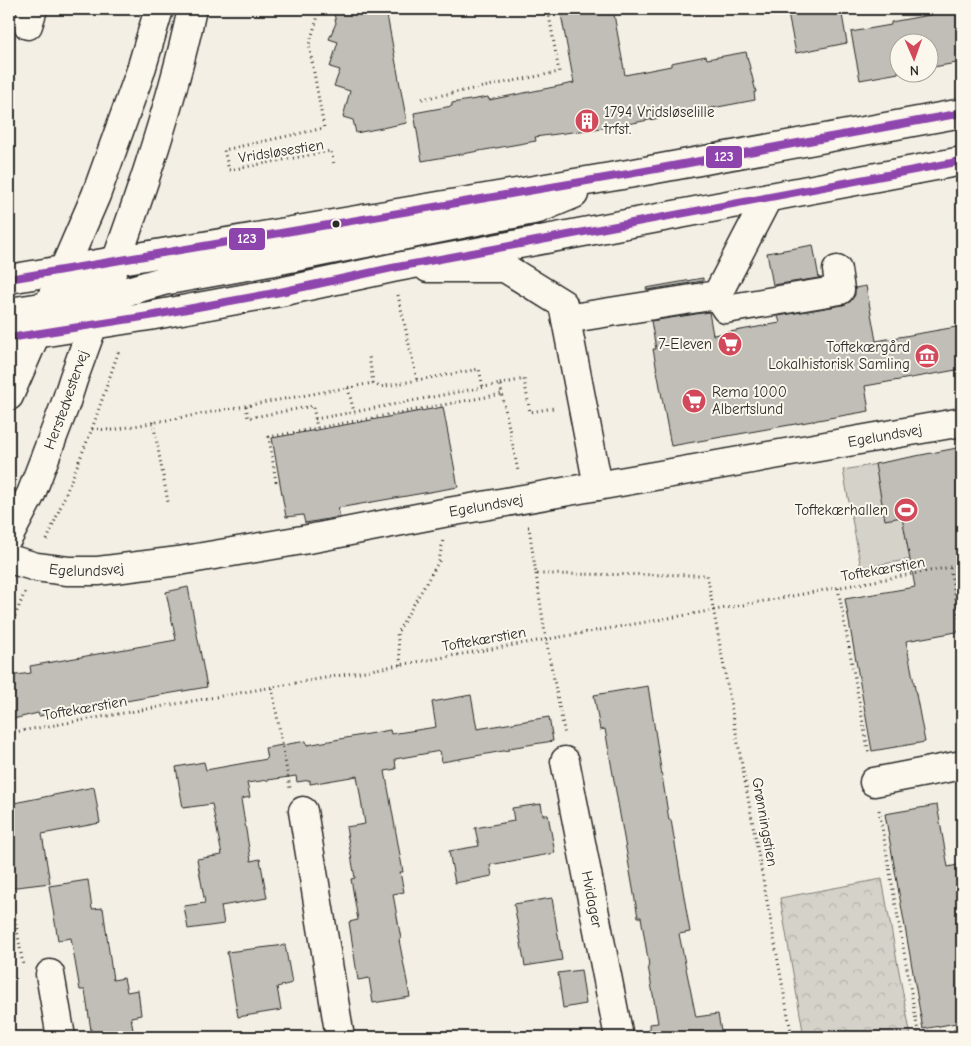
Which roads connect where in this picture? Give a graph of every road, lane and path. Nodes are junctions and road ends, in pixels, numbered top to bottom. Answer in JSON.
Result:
{"nodes":[{"id":1,"x":159,"y":9,"type":"edge"},
{"id":2,"x":192,"y":9,"type":"edge"},
{"id":3,"x":320,"y":9,"type":"edge"},
{"id":4,"x":548,"y":9,"type":"edge"},
{"id":5,"x":422,"y":99,"type":"dead end"},
{"id":6,"x":962,"y":113,"type":"edge"},
{"id":7,"x":962,"y":161,"type":"edge"},
{"id":8,"x":334,"y":164,"type":"dead end"},
{"id":9,"x":626,"y":174,"type":"junction"},
{"id":10,"x":768,"y":197,"type":"junction"},
{"id":11,"x":116,"y":262,"type":"junction"},
{"id":12,"x":392,"y":268,"type":"junction"},
{"id":13,"x":62,"y":270,"type":"junction"},
{"id":14,"x":837,"y":270,"type":"dead end"},
{"id":15,"x":9,"y":279,"type":"edge"},
{"id":16,"x":717,"y":295,"type":"junction"},
{"id":17,"x":103,"y":298,"type":"junction"},
{"id":18,"x":48,"y":306,"type":"junction"},
{"id":19,"x":9,"y":312,"type":"edge"},
{"id":20,"x":566,"y":319,"type":"junction"},
{"id":21,"x":93,"y":325,"type":"junction"},
{"id":22,"x":22,"y":336,"type":"edge"},
{"id":23,"x":369,"y":356,"type":"dead end"},
{"id":24,"x":417,"y":380,"type":"junction"},
{"id":25,"x":373,"y":383,"type":"junction"},
{"id":26,"x":500,"y":384,"type":"junction"},
{"id":27,"x":482,"y":387,"type":"junction"},
{"id":28,"x":348,"y":388,"type":"junction"},
{"id":29,"x":502,"y":394,"type":"junction"},
{"id":30,"x":9,"y":396,"type":"edge"},
{"id":31,"x":246,"y":406,"type":"junction"},
{"id":32,"x":540,"y":411,"type":"dead end"},
{"id":33,"x":354,"y":412,"type":"junction"},
{"id":34,"x":315,"y":419,"type":"junction"},
{"id":35,"x":153,"y":422,"type":"junction"},
{"id":36,"x":962,"y":422,"type":"edge"},
{"id":37,"x":317,"y":428,"type":"junction"},
{"id":38,"x":518,"y":472,"type":"dead end"},
{"id":39,"x":276,"y":482,"type":"dead end"},
{"id":40,"x":598,"y":486,"type":"junction"},
{"id":41,"x":168,"y":502,"type":"dead end"},
{"id":42,"x":443,"y":513,"type":"junction"},
{"id":43,"x":529,"y":527,"type":"dead end"},
{"id":44,"x":9,"y":536,"type":"edge"},
{"id":45,"x":9,"y":559,"type":"edge"},
{"id":46,"x":962,"y":565,"type":"edge"},
{"id":47,"x":36,"y":567,"type":"junction"},
{"id":48,"x":950,"y":568,"type":"junction"},
{"id":49,"x":536,"y":574,"type":"junction"},
{"id":50,"x":838,"y":588,"type":"junction"},
{"id":51,"x":715,"y":610,"type":"junction"},
{"id":52,"x":9,"y":630,"type":"edge"},
{"id":53,"x":962,"y":634,"type":"edge"},
{"id":54,"x":546,"y":640,"type":"junction"},
{"id":55,"x":401,"y":665,"type":"junction"},
{"id":56,"x":272,"y":688,"type":"junction"},
{"id":57,"x":9,"y":733,"type":"edge"},
{"id":58,"x":565,"y":761,"type":"joint"},
{"id":59,"x":962,"y":765,"type":"edge"},
{"id":60,"x":874,"y":782,"type":"junction"},
{"id":61,"x":303,"y":811,"type":"joint"},
{"id":62,"x":9,"y":884,"type":"edge"},
{"id":63,"x":50,"y":974,"type":"joint"},
{"id":64,"x":962,"y":1029,"type":"edge"},
{"id":65,"x":61,"y":1037,"type":"edge"},
{"id":66,"x":340,"y":1037,"type":"edge"},
{"id":67,"x":619,"y":1037,"type":"edge"},
{"id":68,"x":792,"y":1037,"type":"edge"},
{"id":69,"x":918,"y":1037,"type":"edge"}],
"edges":[{"from":1,"to":13,"type":"main road"},
{"from":2,"to":11,"type":"main road","name":"Herstedvestervej"},
{"from":3,"to":8,"type":"path","name":"Vridsløsestien"},
{"from":4,"to":5,"type":"path"},
{"from":6,"to":9,"type":"main road"},
{"from":7,"to":10,"type":"main road"},
{"from":9,"to":11,"type":"main road"},
{"from":9,"to":17,"type":"main road"},
{"from":10,"to":12,"type":"main road"},
{"from":10,"to":16,"type":"main road"},
{"from":11,"to":13,"type":"main road"},
{"from":11,"to":17,"type":"main road","name":"Herstedvestervej"},
{"from":11,"to":18,"type":"main road"},
{"from":12,"to":20,"type":"main road"},
{"from":12,"to":21,"type":"main road"},
{"from":12,"to":24,"type":"path"},
{"from":13,"to":15,"type":"main road"},
{"from":13,"to":18,"type":"main road"},
{"from":14,"to":16,"type":"main road"},
{"from":16,"to":20,"type":"main road"},
{"from":17,"to":21,"type":"main road","name":"Herstedvestervej"},
{"from":17,"to":22,"type":"main road"},
{"from":18,"to":19,"type":"main road"},
{"from":18,"to":22,"type":"main road"},
{"from":20,"to":40,"type":"main road"},
{"from":21,"to":22,"type":"main road"},
{"from":21,"to":44,"type":"main road","name":"Herstedvestervej"},
{"from":22,"to":30,"type":"main road"},
{"from":23,"to":25,"type":"path"},
{"from":24,"to":25,"type":"path"},
{"from":24,"to":27,"type":"path"},
{"from":25,"to":28,"type":"path"},
{"from":26,"to":27,"type":"path"},
{"from":26,"to":29,"type":"path"},
{"from":26,"to":32,"type":"path"},
{"from":27,"to":33,"type":"path"},
{"from":28,"to":31,"type":"path"},
{"from":28,"to":33,"type":"path"},
{"from":29,"to":37,"type":"path"},
{"from":29,"to":38,"type":"path"},
{"from":31,"to":34,"type":"path"},
{"from":31,"to":35,"type":"path"},
{"from":33,"to":34,"type":"path"},
{"from":34,"to":37,"type":"path"},
{"from":35,"to":41,"type":"path"},
{"from":35,"to":47,"type":"path"},
{"from":36,"to":40,"type":"main road","name":"Egelundsvej"},
{"from":37,"to":39,"type":"path"},
{"from":40,"to":42,"type":"main road","name":"Egelundsvej"},
{"from":42,"to":47,"type":"main road","name":"Egelundsvej"},
{"from":42,"to":55,"type":"path"},
{"from":43,"to":49,"type":"path"},
{"from":45,"to":47,"type":"main road","name":"Egelundsvej"},
{"from":46,"to":48,"type":"path","name":"Toftekærstien"},
{"from":47,"to":52,"type":"path"},
{"from":48,"to":50,"type":"path","name":"Toftekærstien"},
{"from":48,"to":53,"type":"path"},
{"from":49,"to":51,"type":"path","name":"Grønningstien"},
{"from":49,"to":54,"type":"path"},
{"from":50,"to":51,"type":"path","name":"Toftekærstien"},
{"from":50,"to":60,"type":"path"},
{"from":51,"to":54,"type":"path","name":"Toftekærstien"},
{"from":51,"to":68,"type":"path","name":"Grønningstien"},
{"from":54,"to":55,"type":"path","name":"Toftekærstien"},
{"from":54,"to":58,"type":"path"},
{"from":55,"to":56,"type":"path","name":"Toftekærstien"},
{"from":56,"to":57,"type":"path","name":"Toftekærstien"},
{"from":56,"to":61,"type":"path"},
{"from":58,"to":67,"type":"main road","name":"Hvidager"},
{"from":59,"to":60,"type":"main road"},
{"from":60,"to":69,"type":"path"},
{"from":61,"to":66,"type":"main road"},
{"from":62,"to":63,"type":"path"},
{"from":63,"to":65,"type":"main road"},
{"from":64,"to":69,"type":"path"}]}
